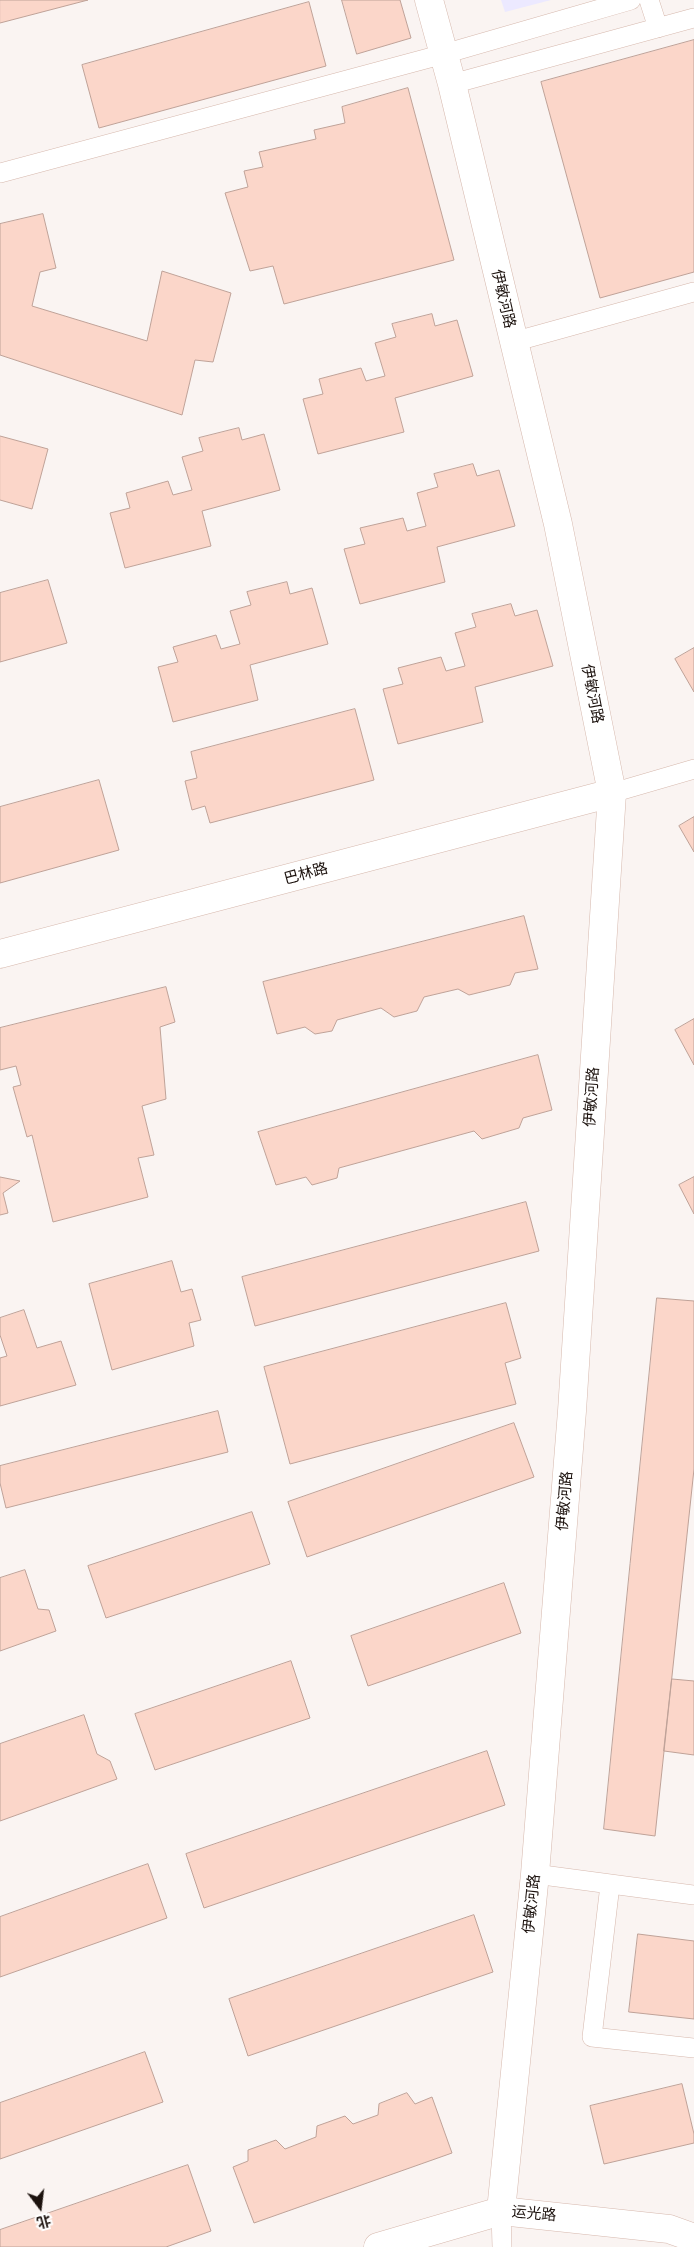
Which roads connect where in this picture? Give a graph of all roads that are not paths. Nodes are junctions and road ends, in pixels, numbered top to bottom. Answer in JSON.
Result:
{"nodes":[{"id":1,"x":429,"y":0,"type":"edge"},
{"id":2,"x":632,"y":0,"type":"edge"},
{"id":3,"x":649,"y":0,"type":"edge"},
{"id":4,"x":694,"y":18,"type":"edge"},
{"id":5,"x":658,"y":28,"type":"junction"},
{"id":6,"x":444,"y":54,"type":"junction"},
{"id":7,"x":452,"y":84,"type":"junction"},
{"id":8,"x":0,"y":173,"type":"edge"},
{"id":9,"x":694,"y":292,"type":"edge"},
{"id":10,"x":513,"y":342,"type":"junction"},
{"id":11,"x":694,"y":769,"type":"edge"},
{"id":12,"x":612,"y":793,"type":"junction"},
{"id":13,"x":0,"y":954,"type":"edge"},
{"id":14,"x":535,"y":1874,"type":"junction"},
{"id":15,"x":610,"y":1885,"type":"junction"},
{"id":16,"x":694,"y":1895,"type":"edge"},
{"id":17,"x":694,"y":2048,"type":"edge"},
{"id":18,"x":501,"y":2211,"type":"junction"},
{"id":19,"x":694,"y":2238,"type":"edge"},
{"id":20,"x":378,"y":2247,"type":"edge"},
{"id":21,"x":502,"y":2247,"type":"edge"}],
"edges":[{"from":1,"to":6,"type":"street","name":"伊敏河路"},
{"from":2,"to":6,"type":"lane"},
{"from":3,"to":5,"type":"lane"},
{"from":4,"to":5,"type":"lane"},
{"from":5,"to":7,"type":"lane"},
{"from":6,"to":7,"type":"street","name":"伊敏河路"},
{"from":6,"to":8,"type":"lane"},
{"from":7,"to":10,"type":"street","name":"伊敏河路"},
{"from":9,"to":10,"type":"lane"},
{"from":10,"to":12,"type":"street","name":"伊敏河路"},
{"from":11,"to":12,"type":"lane"},
{"from":12,"to":13,"type":"street","name":"巴林路"},
{"from":12,"to":14,"type":"street","name":"伊敏河路"},
{"from":14,"to":15,"type":"lane"},
{"from":14,"to":18,"type":"street","name":"伊敏河路"},
{"from":15,"to":16,"type":"lane"},
{"from":15,"to":17,"type":"lane"},
{"from":18,"to":19,"type":"street","name":"运光路"},
{"from":18,"to":20,"type":"street","name":"运光路"},
{"from":18,"to":21,"type":"lane"}]}
